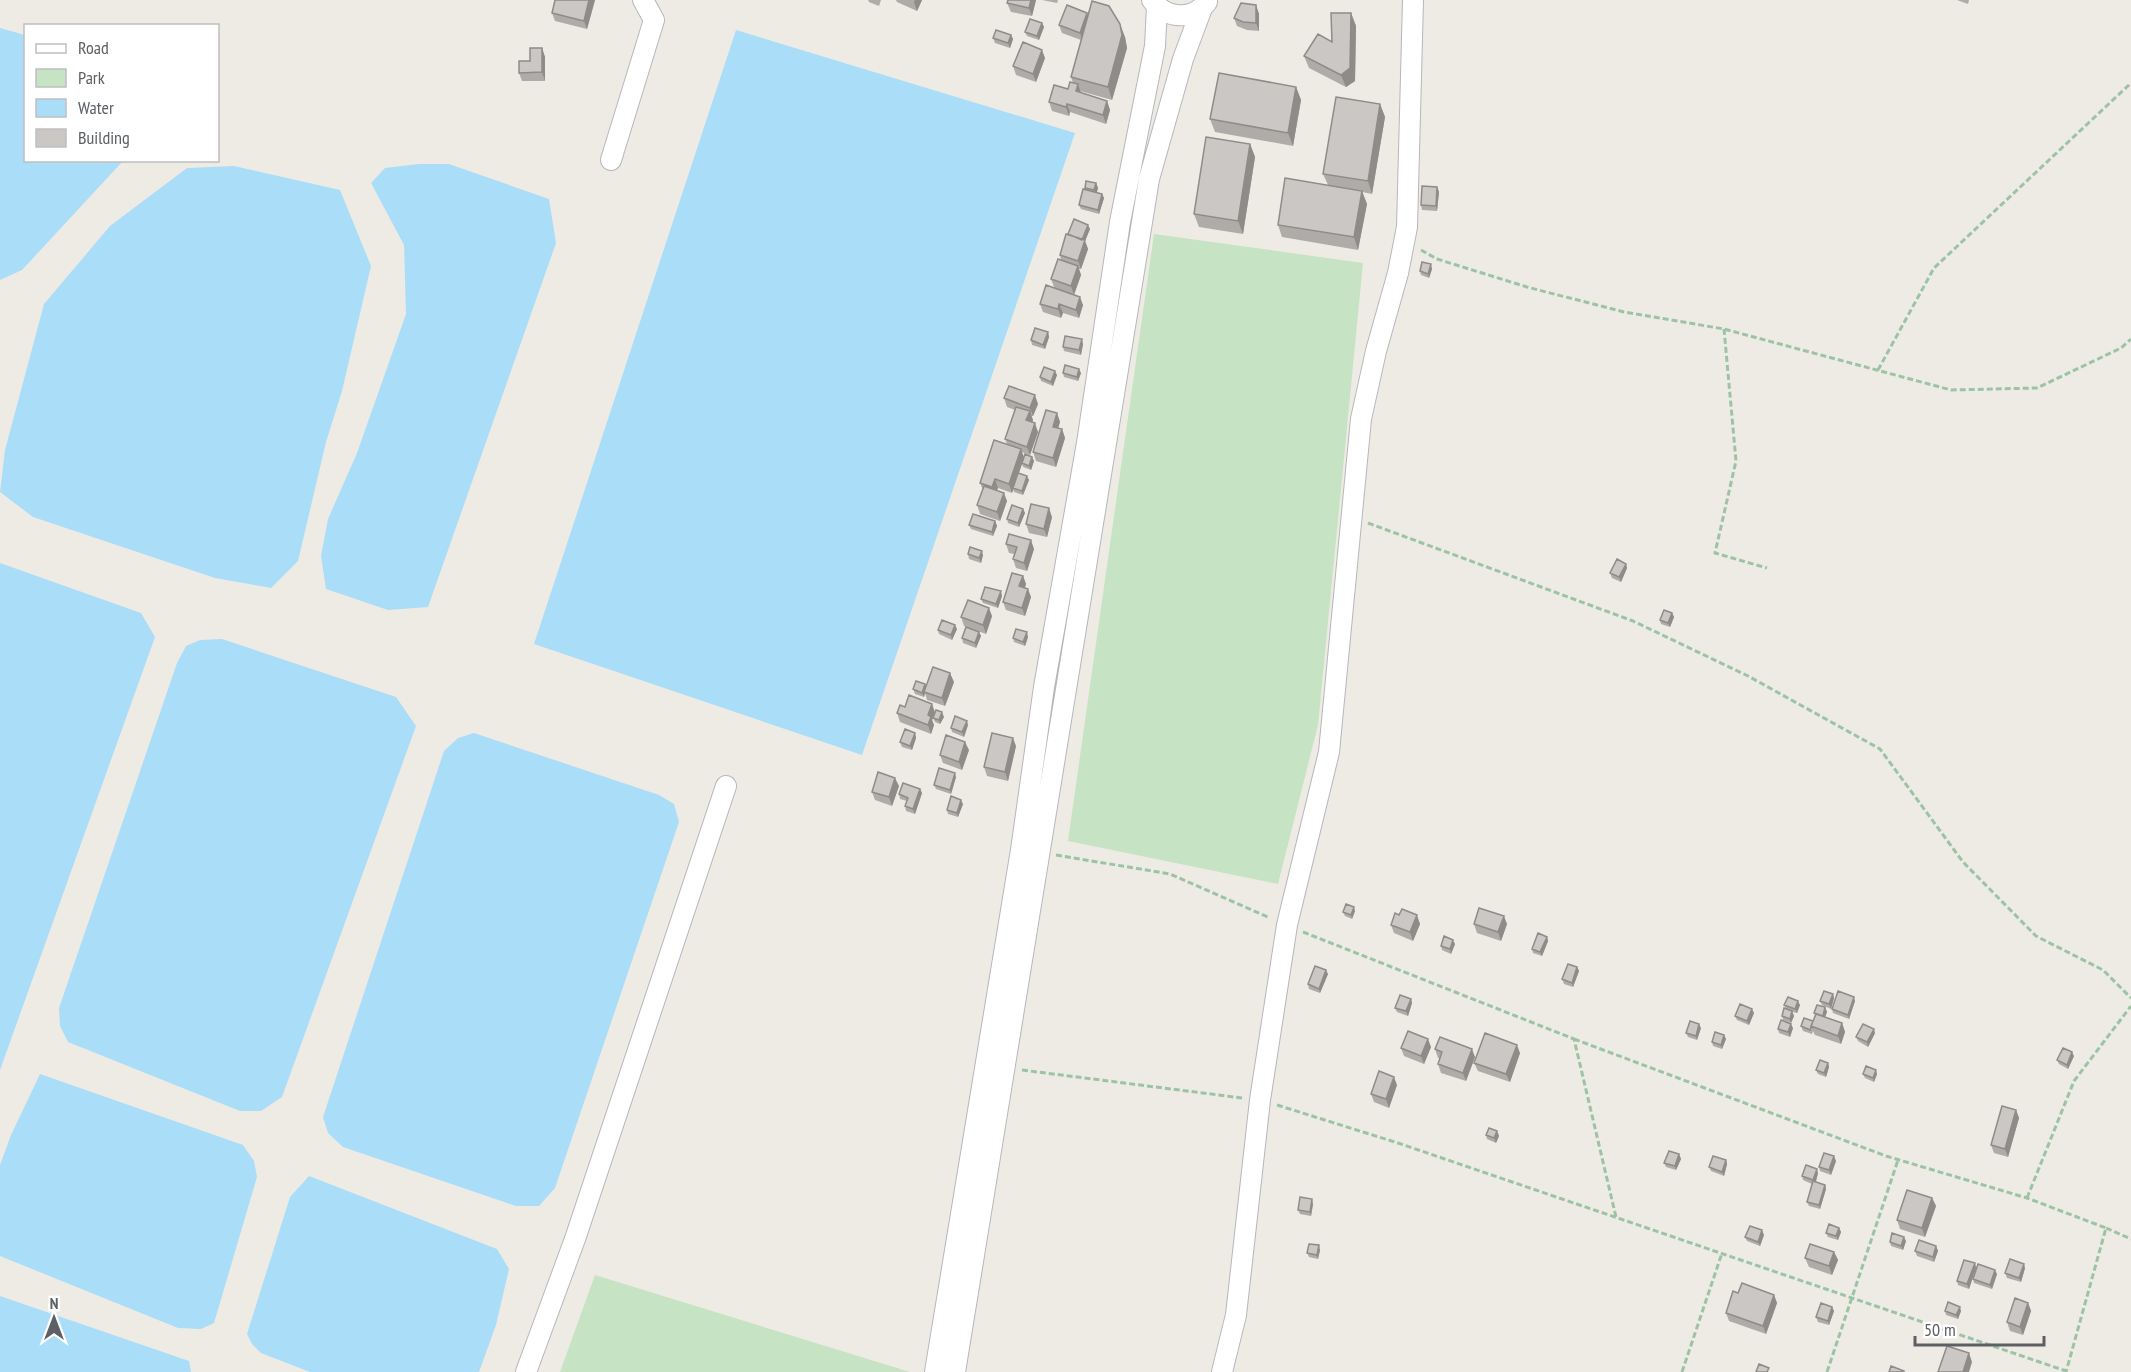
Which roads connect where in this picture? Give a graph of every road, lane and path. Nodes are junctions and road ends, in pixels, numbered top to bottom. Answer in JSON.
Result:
{"nodes":[{"id":1,"x":643,"y":0,"type":"edge"},
{"id":2,"x":1413,"y":0,"type":"edge"},
{"id":3,"x":1152,"y":2,"type":"edge"},
{"id":4,"x":1206,"y":4,"type":"edge"},
{"id":5,"x":2131,"y":83,"type":"edge"},
{"id":6,"x":611,"y":159,"type":"dead end"},
{"id":7,"x":1407,"y":227,"type":"junction"},
{"id":8,"x":1724,"y":329,"type":"junction"},
{"id":9,"x":2131,"y":339,"type":"edge"},
{"id":10,"x":1878,"y":370,"type":"junction"},
{"id":11,"x":1352,"y":517,"type":"junction"},
{"id":12,"x":1767,"y":568,"type":"dead end"},
{"id":13,"x":726,"y":786,"type":"dead end"},
{"id":14,"x":1041,"y":853,"type":"junction"},
{"id":15,"x":1287,"y":925,"type":"junction"},
{"id":16,"x":2131,"y":998,"type":"edge"},
{"id":17,"x":2131,"y":1006,"type":"edge"},
{"id":18,"x":1574,"y":1039,"type":"junction"},
{"id":19,"x":1005,"y":1067,"type":"junction"},
{"id":20,"x":1260,"y":1100,"type":"junction"},
{"id":21,"x":1898,"y":1160,"type":"junction"},
{"id":22,"x":2027,"y":1198,"type":"junction"},
{"id":23,"x":1616,"y":1217,"type":"junction"},
{"id":24,"x":2106,"y":1228,"type":"junction"},
{"id":25,"x":2131,"y":1239,"type":"edge"},
{"id":26,"x":1722,"y":1254,"type":"junction"},
{"id":27,"x":1851,"y":1297,"type":"junction"},
{"id":28,"x":526,"y":1372,"type":"edge"},
{"id":29,"x":935,"y":1372,"type":"edge"},
{"id":30,"x":955,"y":1372,"type":"edge"},
{"id":31,"x":1222,"y":1372,"type":"edge"},
{"id":32,"x":1682,"y":1372,"type":"edge"},
{"id":33,"x":1827,"y":1372,"type":"edge"},
{"id":34,"x":2066,"y":1372,"type":"edge"}],
"edges":[{"from":1,"to":6,"type":"street"},
{"from":2,"to":7,"type":"street"},
{"from":3,"to":4,"type":"street"},
{"from":3,"to":29,"type":"street"},
{"from":4,"to":14,"type":"street"},
{"from":5,"to":10,"type":"path"},
{"from":7,"to":8,"type":"path"},
{"from":7,"to":11,"type":"street"},
{"from":8,"to":10,"type":"path"},
{"from":8,"to":12,"type":"path"},
{"from":9,"to":10,"type":"path"},
{"from":11,"to":15,"type":"street"},
{"from":11,"to":16,"type":"path"},
{"from":13,"to":28,"type":"street"},
{"from":14,"to":15,"type":"path"},
{"from":14,"to":19,"type":"street"},
{"from":15,"to":18,"type":"path"},
{"from":15,"to":20,"type":"street"},
{"from":17,"to":22,"type":"path"},
{"from":18,"to":21,"type":"path"},
{"from":18,"to":23,"type":"path"},
{"from":19,"to":20,"type":"path"},
{"from":19,"to":30,"type":"street"},
{"from":20,"to":23,"type":"path"},
{"from":20,"to":31,"type":"street"},
{"from":21,"to":22,"type":"path"},
{"from":21,"to":27,"type":"path"},
{"from":22,"to":24,"type":"path"},
{"from":23,"to":26,"type":"path"},
{"from":24,"to":25,"type":"path"},
{"from":24,"to":34,"type":"path"},
{"from":26,"to":27,"type":"path"},
{"from":26,"to":32,"type":"path"},
{"from":27,"to":33,"type":"path"},
{"from":27,"to":34,"type":"path"}]}
